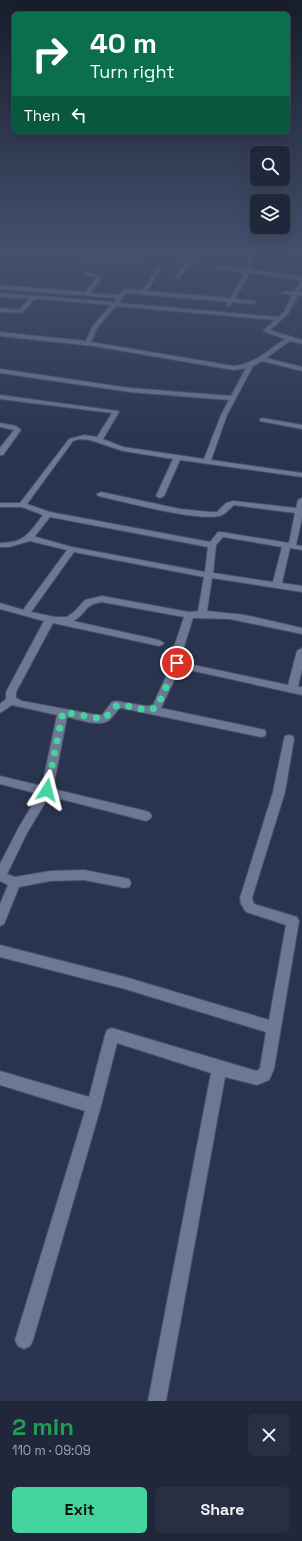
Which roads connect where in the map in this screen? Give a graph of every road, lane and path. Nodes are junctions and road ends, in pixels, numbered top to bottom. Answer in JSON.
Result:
{"nodes":[{"id":1,"x":102,"y":319,"type":"edge"},
{"id":2,"x":274,"y":319,"type":"edge"},
{"id":3,"x":279,"y":320,"type":"joint"},
{"id":4,"x":0,"y":334,"type":"edge"},
{"id":5,"x":289,"y":339,"type":"junction"},
{"id":6,"x":302,"y":342,"type":"edge"},
{"id":7,"x":88,"y":343,"type":"junction"},
{"id":8,"x":261,"y":359,"type":"junction"},
{"id":9,"x":250,"y":366,"type":"junction"},
{"id":10,"x":302,"y":369,"type":"edge"},
{"id":11,"x":0,"y":371,"type":"edge"},
{"id":12,"x":0,"y":397,"type":"edge"},
{"id":13,"x":232,"y":398,"type":"junction"},
{"id":14,"x":262,"y":420,"type":"dead end"},
{"id":15,"x":0,"y":425,"type":"edge"},
{"id":16,"x":302,"y":427,"type":"edge"},
{"id":17,"x":99,"y":440,"type":"junction"},
{"id":18,"x":0,"y":453,"type":"edge"},
{"id":19,"x":177,"y":458,"type":"junction"},
{"id":20,"x":207,"y":462,"type":"junction"},
{"id":21,"x":302,"y":475,"type":"edge"},
{"id":22,"x":101,"y":494,"type":"dead end"},
{"id":23,"x":160,"y":496,"type":"dead end"},
{"id":24,"x":302,"y":500,"type":"edge"},
{"id":25,"x":0,"y":505,"type":"edge"},
{"id":26,"x":23,"y":505,"type":"junction"},
{"id":27,"x":299,"y":511,"type":"junction"},
{"id":28,"x":48,"y":514,"type":"junction"},
{"id":29,"x":31,"y":538,"type":"junction"},
{"id":30,"x":0,"y":545,"type":"edge"},
{"id":31,"x":212,"y":545,"type":"junction"},
{"id":32,"x":289,"y":545,"type":"junction"},
{"id":33,"x":302,"y":548,"type":"edge"},
{"id":34,"x":72,"y":549,"type":"junction"},
{"id":35,"x":208,"y":574,"type":"junction"},
{"id":36,"x":277,"y":585,"type":"junction"},
{"id":37,"x":302,"y":589,"type":"edge"},
{"id":38,"x":0,"y":606,"type":"edge"},
{"id":39,"x":26,"y":612,"type":"junction"},
{"id":40,"x":202,"y":612,"type":"junction"},
{"id":41,"x":189,"y":615,"type":"junction"},
{"id":42,"x":50,"y":618,"type":"junction"},
{"id":43,"x":62,"y":622,"type":"junction"},
{"id":44,"x":302,"y":631,"type":"edge"},
{"id":45,"x":159,"y":643,"type":"dead end"},
{"id":46,"x":302,"y":651,"type":"edge"},
{"id":47,"x":177,"y":663,"type":"junction"},
{"id":48,"x":297,"y":690,"type":"edge"},
{"id":49,"x":11,"y":700,"type":"junction"},
{"id":50,"x":0,"y":709,"type":"edge"},
{"id":51,"x":151,"y":710,"type":"junction"},
{"id":52,"x":63,"y":712,"type":"junction"},
{"id":53,"x":261,"y":733,"type":"dead end"},
{"id":54,"x":289,"y":739,"type":"dead end"},
{"id":55,"x":0,"y":780,"type":"edge"},
{"id":56,"x":47,"y":790,"type":"junction"},
{"id":57,"x":146,"y":816,"type":"dead end"},
{"id":58,"x":0,"y":876,"type":"edge"},
{"id":59,"x":16,"y":882,"type":"junction"},
{"id":60,"x":125,"y":883,"type":"dead end"},
{"id":61,"x":0,"y":920,"type":"edge"},
{"id":62,"x":297,"y":922,"type":"edge"},
{"id":63,"x":0,"y":950,"type":"edge"},
{"id":64,"x":274,"y":1028,"type":"junction"},
{"id":65,"x":219,"y":1068,"type":"junction"},
{"id":66,"x":0,"y":1078,"type":"edge"},
{"id":67,"x":94,"y":1106,"type":"junction"},
{"id":68,"x":24,"y":1340,"type":"dead end"},
{"id":69,"x":157,"y":1401,"type":"edge"}],
"edges":[{"from":1,"to":7,"type":"street"},
{"from":2,"to":3,"type":"street"},
{"from":3,"to":5,"type":"street"},
{"from":4,"to":7,"type":"street"},
{"from":5,"to":6,"type":"street"},
{"from":5,"to":8,"type":"street"},
{"from":7,"to":9,"type":"street"},
{"from":8,"to":9,"type":"street"},
{"from":8,"to":10,"type":"street"},
{"from":9,"to":13,"type":"street"},
{"from":11,"to":13,"type":"street"},
{"from":12,"to":17,"type":"street"},
{"from":13,"to":20,"type":"street"},
{"from":14,"to":16,"type":"street"},
{"from":15,"to":18,"type":"street"},
{"from":17,"to":19,"type":"street"},
{"from":17,"to":26,"type":"street"},
{"from":19,"to":20,"type":"street"},
{"from":19,"to":23,"type":"street"},
{"from":20,"to":21,"type":"street"},
{"from":22,"to":27,"type":"street"},
{"from":24,"to":27,"type":"street"},
{"from":25,"to":26,"type":"street"},
{"from":26,"to":28,"type":"street"},
{"from":27,"to":32,"type":"street"},
{"from":28,"to":29,"type":"street"},
{"from":28,"to":31,"type":"street"},
{"from":29,"to":30,"type":"street"},
{"from":29,"to":34,"type":"street"},
{"from":31,"to":32,"type":"street"},
{"from":31,"to":35,"type":"street"},
{"from":32,"to":33,"type":"street"},
{"from":32,"to":36,"type":"street"},
{"from":34,"to":35,"type":"street"},
{"from":34,"to":39,"type":"street"},
{"from":35,"to":36,"type":"street"},
{"from":35,"to":40,"type":"street"},
{"from":36,"to":37,"type":"street"},
{"from":38,"to":39,"type":"street"},
{"from":39,"to":42,"type":"street"},
{"from":40,"to":41,"type":"street"},
{"from":40,"to":44,"type":"street"},
{"from":41,"to":43,"type":"street"},
{"from":41,"to":47,"type":"street"},
{"from":42,"to":43,"type":"street"},
{"from":42,"to":49,"type":"street"},
{"from":43,"to":45,"type":"street"},
{"from":46,"to":48,"type":"street"},
{"from":47,"to":48,"type":"street"},
{"from":47,"to":51,"type":"street"},
{"from":49,"to":50,"type":"street"},
{"from":49,"to":52,"type":"street"},
{"from":51,"to":52,"type":"street"},
{"from":51,"to":53,"type":"street"},
{"from":52,"to":56,"type":"street"},
{"from":54,"to":62,"type":"street"},
{"from":55,"to":56,"type":"street"},
{"from":56,"to":57,"type":"street"},
{"from":56,"to":58,"type":"street"},
{"from":58,"to":59,"type":"street"},
{"from":59,"to":60,"type":"street"},
{"from":59,"to":61,"type":"street"},
{"from":62,"to":64,"type":"street"},
{"from":63,"to":64,"type":"street"},
{"from":64,"to":65,"type":"street"},
{"from":65,"to":67,"type":"street"},
{"from":65,"to":69,"type":"street"},
{"from":66,"to":67,"type":"street"},
{"from":67,"to":68,"type":"street"}]}
